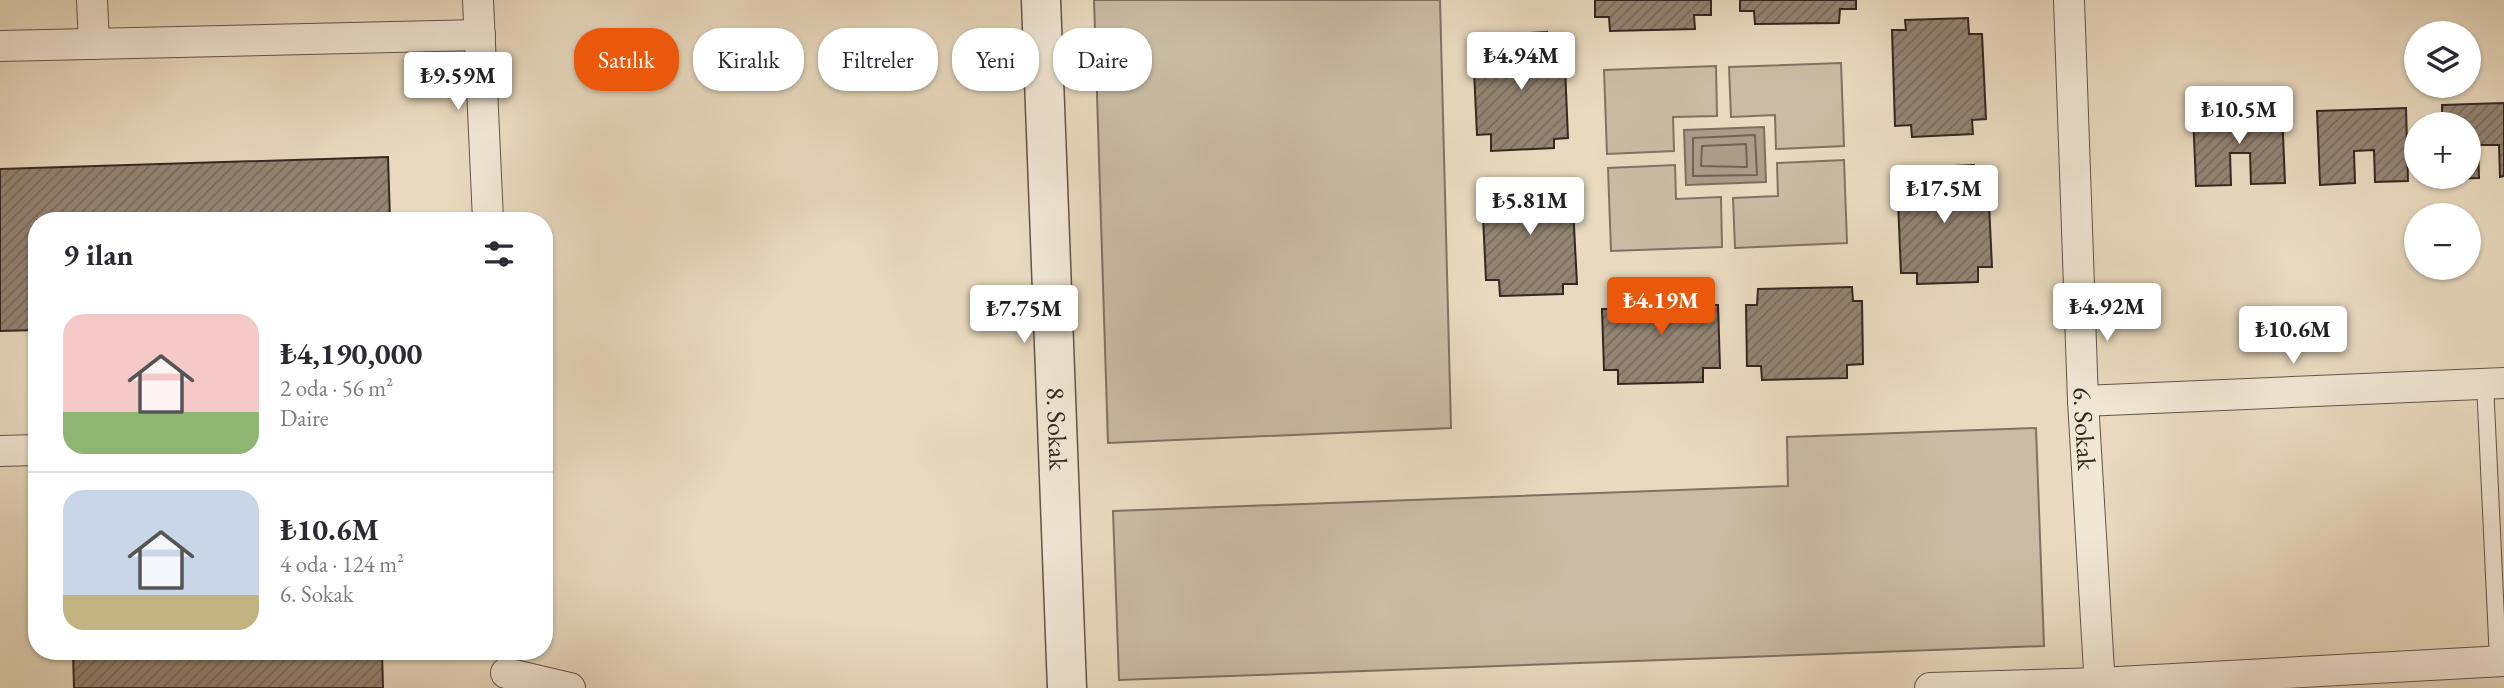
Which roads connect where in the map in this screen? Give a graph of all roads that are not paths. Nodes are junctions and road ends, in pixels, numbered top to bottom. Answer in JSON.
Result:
{"nodes":[{"id":1,"x":92,"y":0,"type":"edge"},
{"id":2,"x":478,"y":0,"type":"edge"},
{"id":3,"x":1041,"y":0,"type":"edge"},
{"id":4,"x":2069,"y":0,"type":"edge"},
{"id":5,"x":480,"y":35,"type":"junction"},
{"id":6,"x":94,"y":44,"type":"junction"},
{"id":7,"x":0,"y":46,"type":"edge"},
{"id":8,"x":488,"y":212,"type":"edge"},
{"id":9,"x":2495,"y":383,"type":"edge"},
{"id":10,"x":2083,"y":401,"type":"junction"},
{"id":11,"x":28,"y":450,"type":"edge"},
{"id":12,"x":0,"y":451,"type":"edge"},
{"id":13,"x":2501,"y":661,"type":"edge"},
{"id":14,"x":506,"y":671,"type":"edge"},
{"id":15,"x":2100,"y":686,"type":"edge"},
{"id":16,"x":570,"y":688,"type":"edge"},
{"id":17,"x":1067,"y":688,"type":"edge"},
{"id":18,"x":1930,"y":688,"type":"edge"}],
"edges":[{"from":1,"to":6,"type":"street"},
{"from":2,"to":5,"type":"street"},
{"from":3,"to":17,"type":"street","name":"8. Sokak"},
{"from":4,"to":10,"type":"street","name":"6. Sokak"},
{"from":5,"to":6,"type":"street"},
{"from":5,"to":8,"type":"street"},
{"from":6,"to":7,"type":"street"},
{"from":9,"to":10,"type":"street"},
{"from":9,"to":13,"type":"lane"},
{"from":10,"to":15,"type":"street","name":"6. Sokak"},
{"from":11,"to":12,"type":"street"},
{"from":13,"to":15,"type":"street"},
{"from":14,"to":16,"type":"street"},
{"from":15,"to":18,"type":"street"}]}
